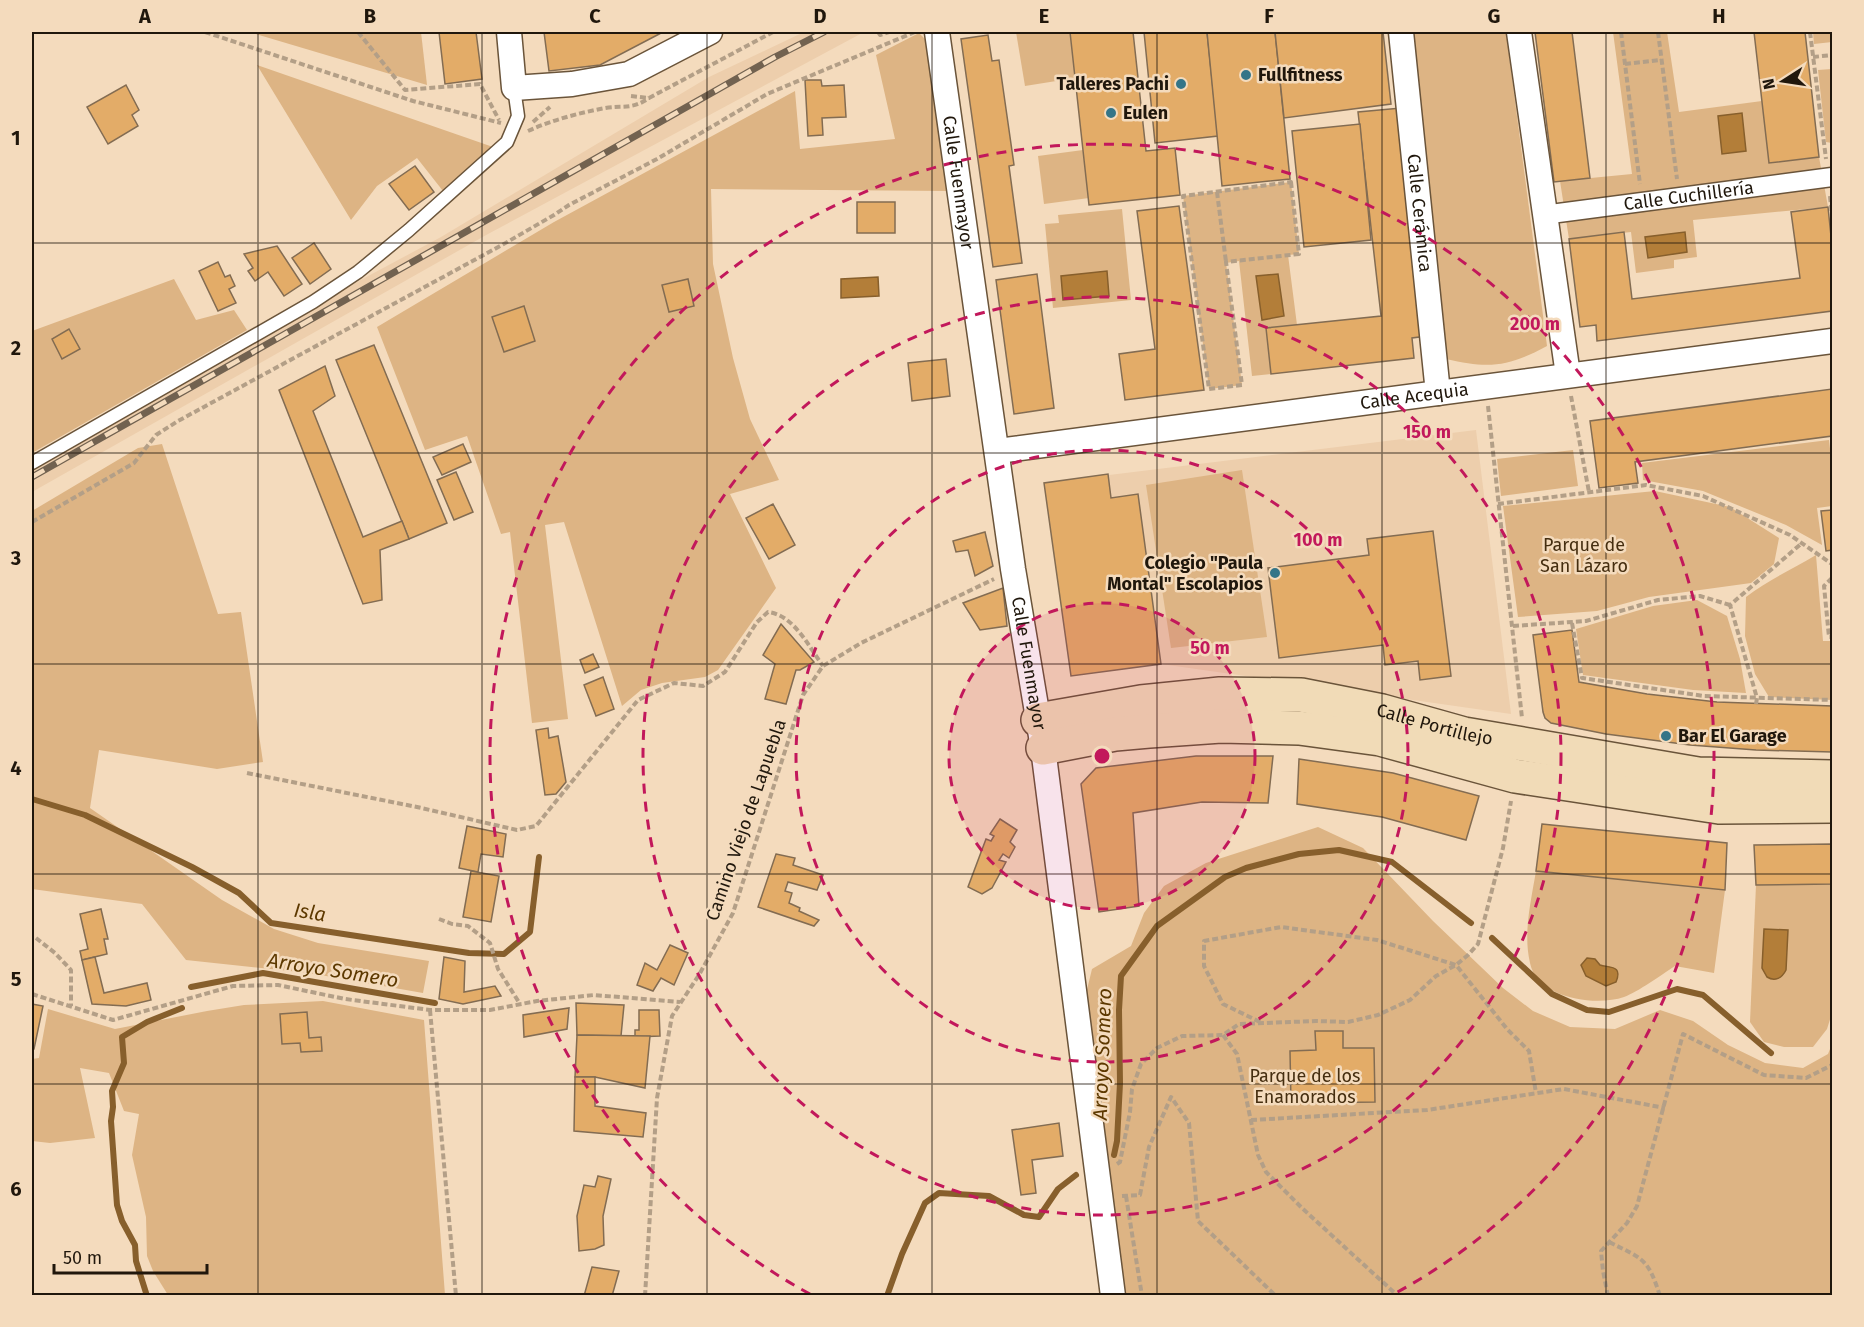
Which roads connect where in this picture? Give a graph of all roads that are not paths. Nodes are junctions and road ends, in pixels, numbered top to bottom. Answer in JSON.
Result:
{"nodes":[{"id":1,"x":508,"y":32,"type":"edge"},
{"id":2,"x":710,"y":32,"type":"edge"},
{"id":3,"x":937,"y":32,"type":"edge"},
{"id":4,"x":1401,"y":32,"type":"edge"},
{"id":5,"x":1518,"y":32,"type":"edge"},
{"id":6,"x":514,"y":88,"type":"junction"},
{"id":7,"x":1830,"y":177,"type":"edge"},
{"id":8,"x":1544,"y":214,"type":"junction"},
{"id":9,"x":1833,"y":341,"type":"edge"},
{"id":10,"x":1568,"y":375,"type":"junction"},
{"id":11,"x":1438,"y":393,"type":"junction"},
{"id":12,"x":998,"y":451,"type":"junction"},
{"id":13,"x":32,"y":462,"type":"edge"},
{"id":14,"x":1040,"y":734,"type":"junction"},
{"id":15,"x":1833,"y":777,"type":"edge"},
{"id":16,"x":1833,"y":806,"type":"edge"},
{"id":17,"x":1113,"y":1296,"type":"edge"}],
"edges":[{"from":1,"to":6,"type":"street"},
{"from":2,"to":6,"type":"street"},
{"from":3,"to":12,"type":"street","name":"Calle Fuenmayor"},
{"from":4,"to":11,"type":"street","name":"Calle Cerámica"},
{"from":5,"to":8,"type":"street"},
{"from":6,"to":13,"type":"lane"},
{"from":7,"to":8,"type":"street","name":"Calle Cuchillería"},
{"from":8,"to":10,"type":"street"},
{"from":9,"to":10,"type":"street","name":"Calle Acequia"},
{"from":10,"to":11,"type":"street","name":"Calle Acequia"},
{"from":11,"to":12,"type":"street","name":"Calle Acequia"},
{"from":12,"to":14,"type":"street","name":"Calle Fuenmayor"},
{"from":14,"to":15,"type":"main road","name":"Calle Portillejo"},
{"from":14,"to":16,"type":"main road","name":"Calle Portillejo"},
{"from":14,"to":17,"type":"street","name":"Calle Fuenmayor"}]}
